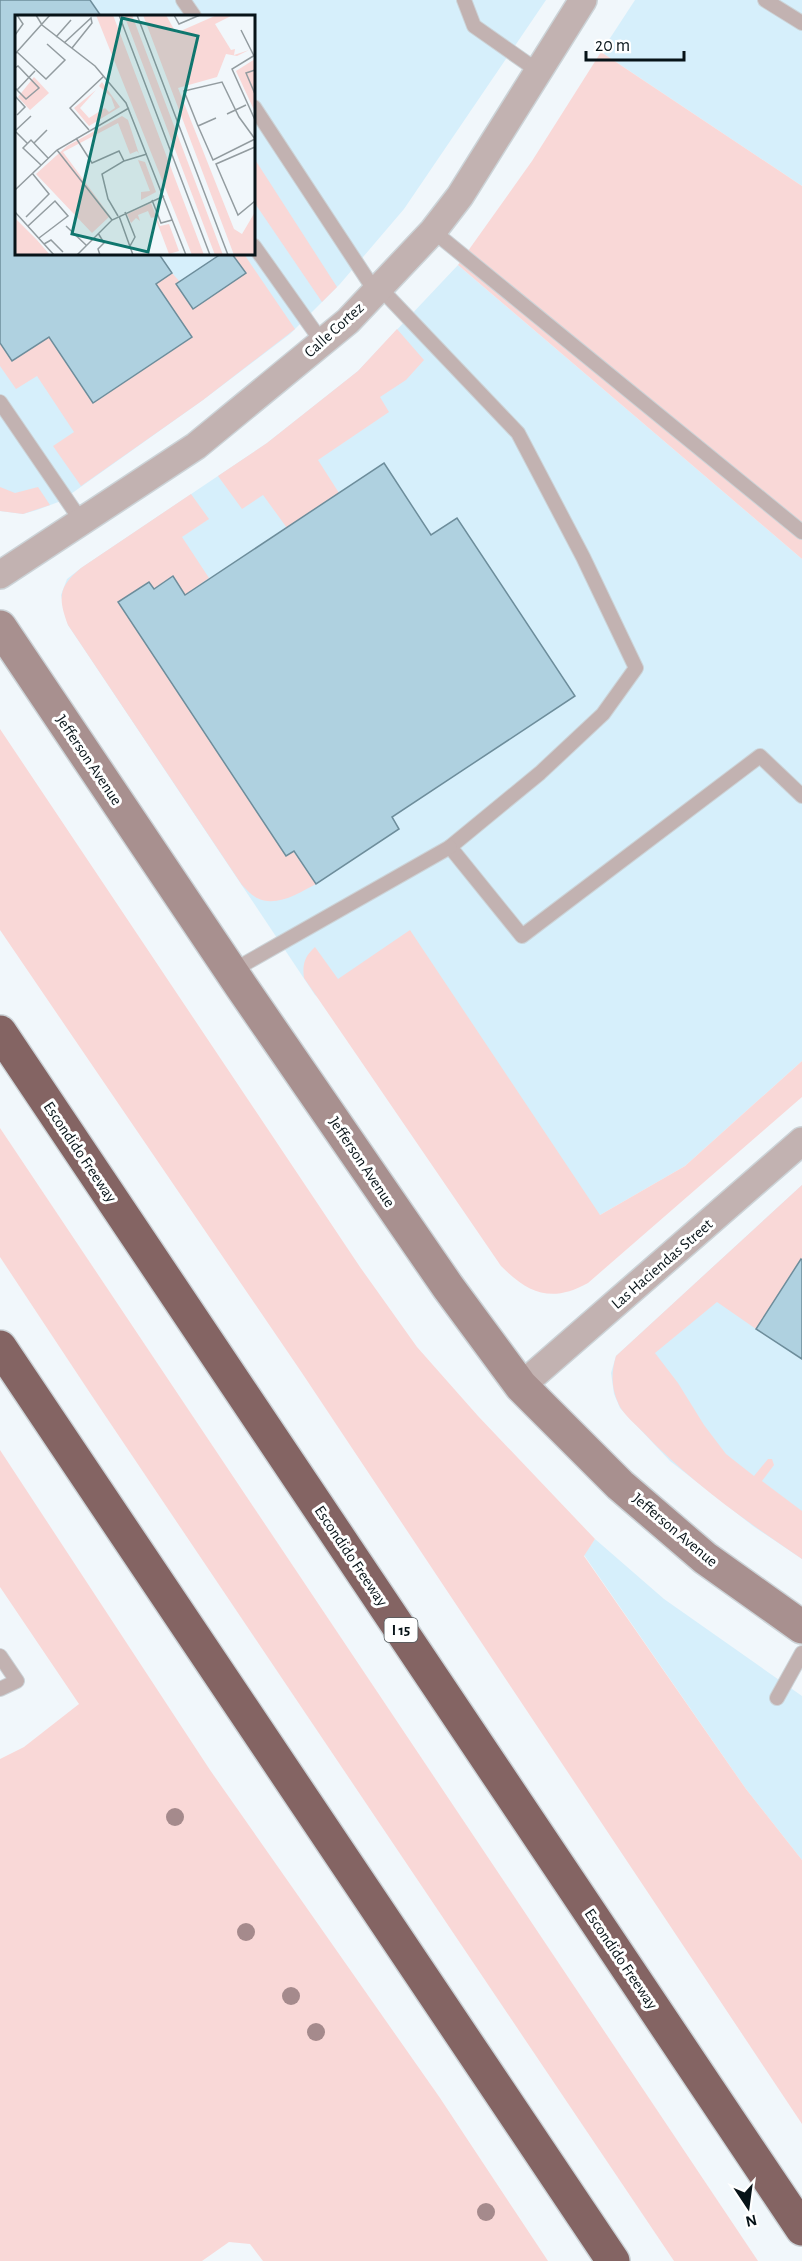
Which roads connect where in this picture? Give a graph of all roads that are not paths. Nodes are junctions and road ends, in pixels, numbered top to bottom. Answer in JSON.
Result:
{"nodes":[{"id":1,"x":183,"y":0,"type":"edge"},
{"id":2,"x":464,"y":0,"type":"edge"},
{"id":3,"x":583,"y":0,"type":"edge"},
{"id":4,"x":765,"y":0,"type":"edge"},
{"id":5,"x":191,"y":15,"type":"edge"},
{"id":6,"x":802,"y":23,"type":"edge"},
{"id":7,"x":538,"y":71,"type":"junction"},
{"id":8,"x":255,"y":108,"type":"edge"},
{"id":9,"x":433,"y":231,"type":"junction"},
{"id":10,"x":255,"y":247,"type":"edge"},
{"id":11,"x":377,"y":289,"type":"junction"},
{"id":12,"x":322,"y":342,"type":"junction"},
{"id":13,"x":0,"y":402,"type":"edge"},
{"id":14,"x":82,"y":522,"type":"junction"},
{"id":15,"x":802,"y":532,"type":"edge"},
{"id":16,"x":0,"y":575,"type":"edge"},
{"id":17,"x":0,"y":627,"type":"edge"},
{"id":18,"x":802,"y":796,"type":"edge"},
{"id":19,"x":450,"y":847,"type":"junction"},
{"id":20,"x":232,"y":971,"type":"junction"},
{"id":21,"x":0,"y":1032,"type":"edge"},
{"id":22,"x":802,"y":1141,"type":"edge"},
{"id":23,"x":0,"y":1347,"type":"edge"},
{"id":24,"x":521,"y":1386,"type":"junction"},
{"id":25,"x":802,"y":1628,"type":"edge"},
{"id":26,"x":802,"y":1653,"type":"edge"},
{"id":27,"x":0,"y":1656,"type":"edge"},
{"id":28,"x":0,"y":1689,"type":"edge"},
{"id":29,"x":777,"y":1698,"type":"dead end"},
{"id":30,"x":802,"y":2229,"type":"edge"},
{"id":31,"x":613,"y":2261,"type":"edge"}],
"edges":[{"from":1,"to":5,"type":"lane"},
{"from":2,"to":7,"type":"lane"},
{"from":3,"to":7,"type":"street","name":"Calle Cortez"},
{"from":4,"to":6,"type":"lane"},
{"from":7,"to":9,"type":"street","name":"Calle Cortez"},
{"from":8,"to":11,"type":"lane"},
{"from":9,"to":11,"type":"street","name":"Calle Cortez"},
{"from":9,"to":15,"type":"lane"},
{"from":10,"to":12,"type":"lane"},
{"from":11,"to":12,"type":"street","name":"Calle Cortez"},
{"from":11,"to":19,"type":"lane"},
{"from":12,"to":14,"type":"street","name":"Calle Cortez"},
{"from":13,"to":14,"type":"lane"},
{"from":14,"to":16,"type":"street","name":"Calle Cortez"},
{"from":17,"to":20,"type":"main road","name":"Jefferson Avenue"},
{"from":18,"to":19,"type":"lane"},
{"from":19,"to":20,"type":"lane"},
{"from":20,"to":24,"type":"main road","name":"Jefferson Avenue"},
{"from":21,"to":30,"type":"highway","name":"Escondido Freeway","number":"I 15"},
{"from":22,"to":24,"type":"street","name":"Las Haciendas Street"},
{"from":23,"to":31,"type":"highway"},
{"from":24,"to":25,"type":"main road","name":"Jefferson Avenue"},
{"from":26,"to":29,"type":"lane"},
{"from":27,"to":28,"type":"lane"}]}
